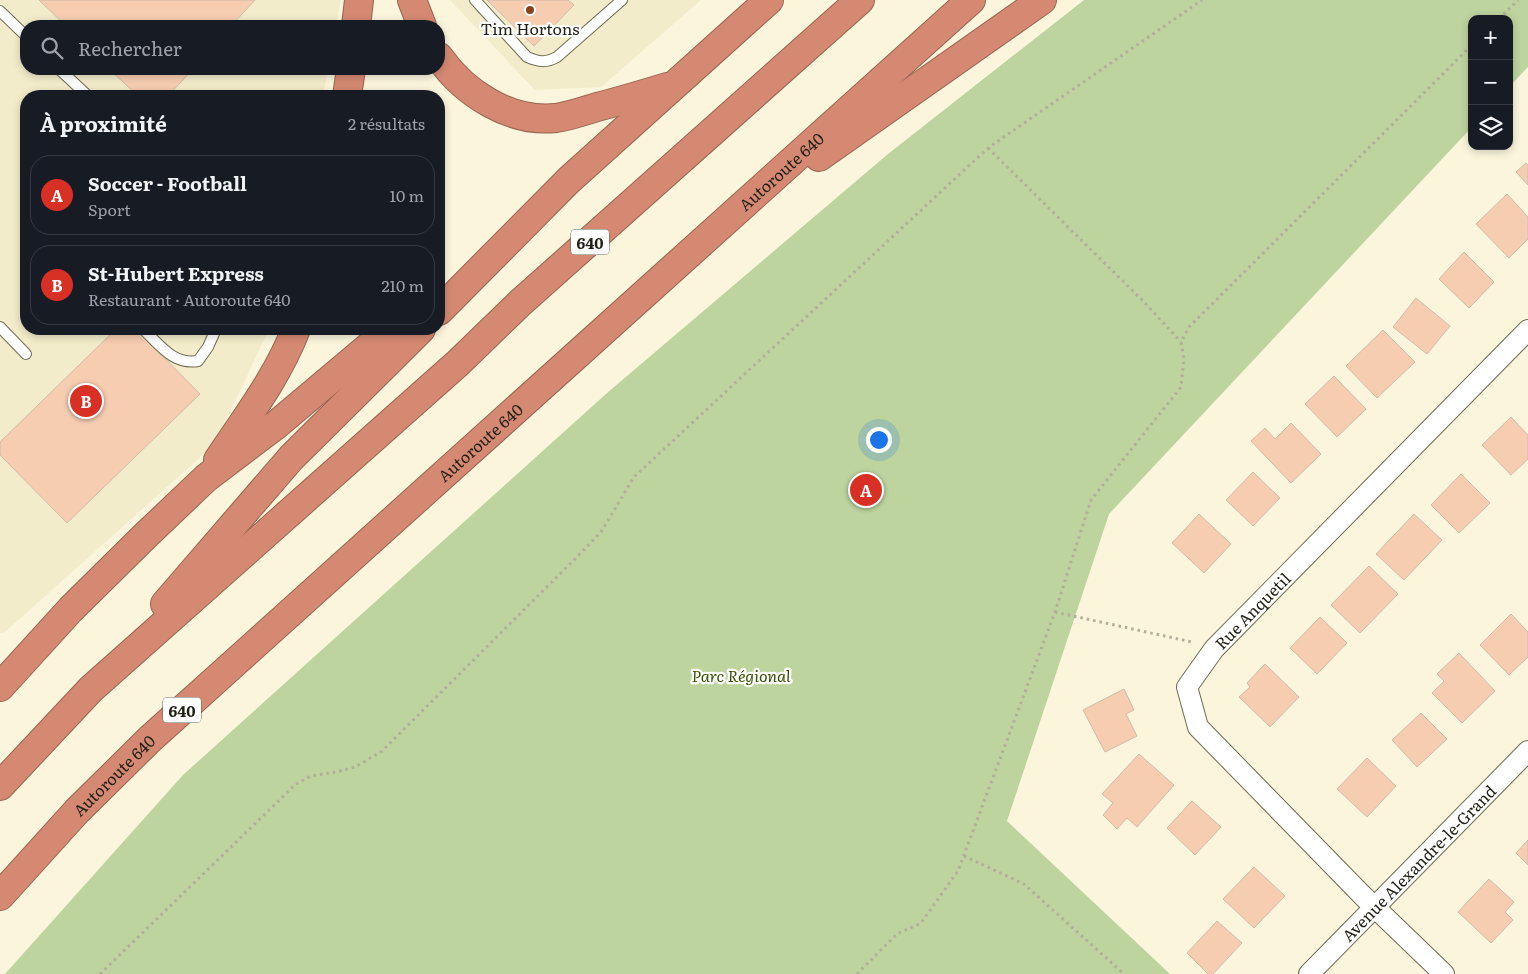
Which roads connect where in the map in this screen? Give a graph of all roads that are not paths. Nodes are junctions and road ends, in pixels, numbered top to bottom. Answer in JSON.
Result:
{"nodes":[{"id":1,"x":360,"y":0,"type":"edge"},
{"id":2,"x":412,"y":0,"type":"edge"},
{"id":3,"x":475,"y":0,"type":"edge"},
{"id":4,"x":622,"y":0,"type":"edge"},
{"id":5,"x":769,"y":0,"type":"edge"},
{"id":6,"x":860,"y":0,"type":"edge"},
{"id":7,"x":971,"y":0,"type":"edge"},
{"id":8,"x":1042,"y":0,"type":"edge"},
{"id":9,"x":0,"y":11,"type":"edge"},
{"id":10,"x":357,"y":20,"type":"edge"},
{"id":11,"x":420,"y":20,"type":"edge"},
{"id":12,"x":20,"y":30,"type":"edge"},
{"id":13,"x":445,"y":63,"type":"edge"},
{"id":14,"x":66,"y":75,"type":"edge"},
{"id":15,"x":350,"y":75,"type":"edge"},
{"id":16,"x":674,"y":85,"type":"junction"},
{"id":17,"x":82,"y":90,"type":"edge"},
{"id":18,"x":348,"y":90,"type":"edge"},
{"id":19,"x":570,"y":180,"type":"junction"},
{"id":20,"x":719,"y":226,"type":"junction"},
{"id":21,"x":445,"y":283,"type":"edge"},
{"id":22,"x":445,"y":305,"type":"edge"},
{"id":23,"x":0,"y":327,"type":"edge"},
{"id":24,"x":1528,"y":330,"type":"edge"},
{"id":25,"x":149,"y":335,"type":"edge"},
{"id":26,"x":213,"y":335,"type":"edge"},
{"id":27,"x":293,"y":335,"type":"edge"},
{"id":28,"x":383,"y":335,"type":"edge"},
{"id":29,"x":415,"y":335,"type":"edge"},
{"id":30,"x":26,"y":354,"type":"dead end"},
{"id":31,"x":206,"y":478,"type":"junction"},
{"id":32,"x":0,"y":686,"type":"edge"},
{"id":33,"x":91,"y":689,"type":"junction"},
{"id":34,"x":1528,"y":751,"type":"edge"},
{"id":35,"x":0,"y":786,"type":"edge"},
{"id":36,"x":0,"y":896,"type":"edge"},
{"id":37,"x":1374,"y":907,"type":"junction"},
{"id":38,"x":1310,"y":974,"type":"edge"},
{"id":39,"x":1444,"y":974,"type":"edge"}],
"edges":[{"from":1,"to":10,"type":"highway"},
{"from":2,"to":11,"type":"highway"},
{"from":3,"to":4,"type":"lane"},
{"from":5,"to":16,"type":"highway"},
{"from":6,"to":33,"type":"highway","number":"640"},
{"from":7,"to":20,"type":"highway","name":"Autoroute 640","number":"640"},
{"from":8,"to":20,"type":"highway"},
{"from":9,"to":12,"type":"lane"},
{"from":13,"to":16,"type":"highway"},
{"from":14,"to":17,"type":"lane"},
{"from":15,"to":18,"type":"highway"},
{"from":16,"to":19,"type":"highway"},
{"from":19,"to":21,"type":"highway"},
{"from":19,"to":22,"type":"highway"},
{"from":20,"to":36,"type":"highway","name":"Autoroute 640","number":"640"},
{"from":23,"to":30,"type":"lane"},
{"from":24,"to":37,"type":"street","name":"Rue Anquetil"},
{"from":25,"to":26,"type":"lane"},
{"from":27,"to":31,"type":"highway"},
{"from":28,"to":31,"type":"highway"},
{"from":29,"to":33,"type":"highway"},
{"from":31,"to":32,"type":"highway"},
{"from":33,"to":35,"type":"highway","number":"640"},
{"from":34,"to":37,"type":"street","name":"Avenue Alexandre-le-Grand"},
{"from":37,"to":38,"type":"street","name":"Avenue Alexandre-le-Grand"},
{"from":37,"to":39,"type":"street","name":"Rue Anquetil"}]}
